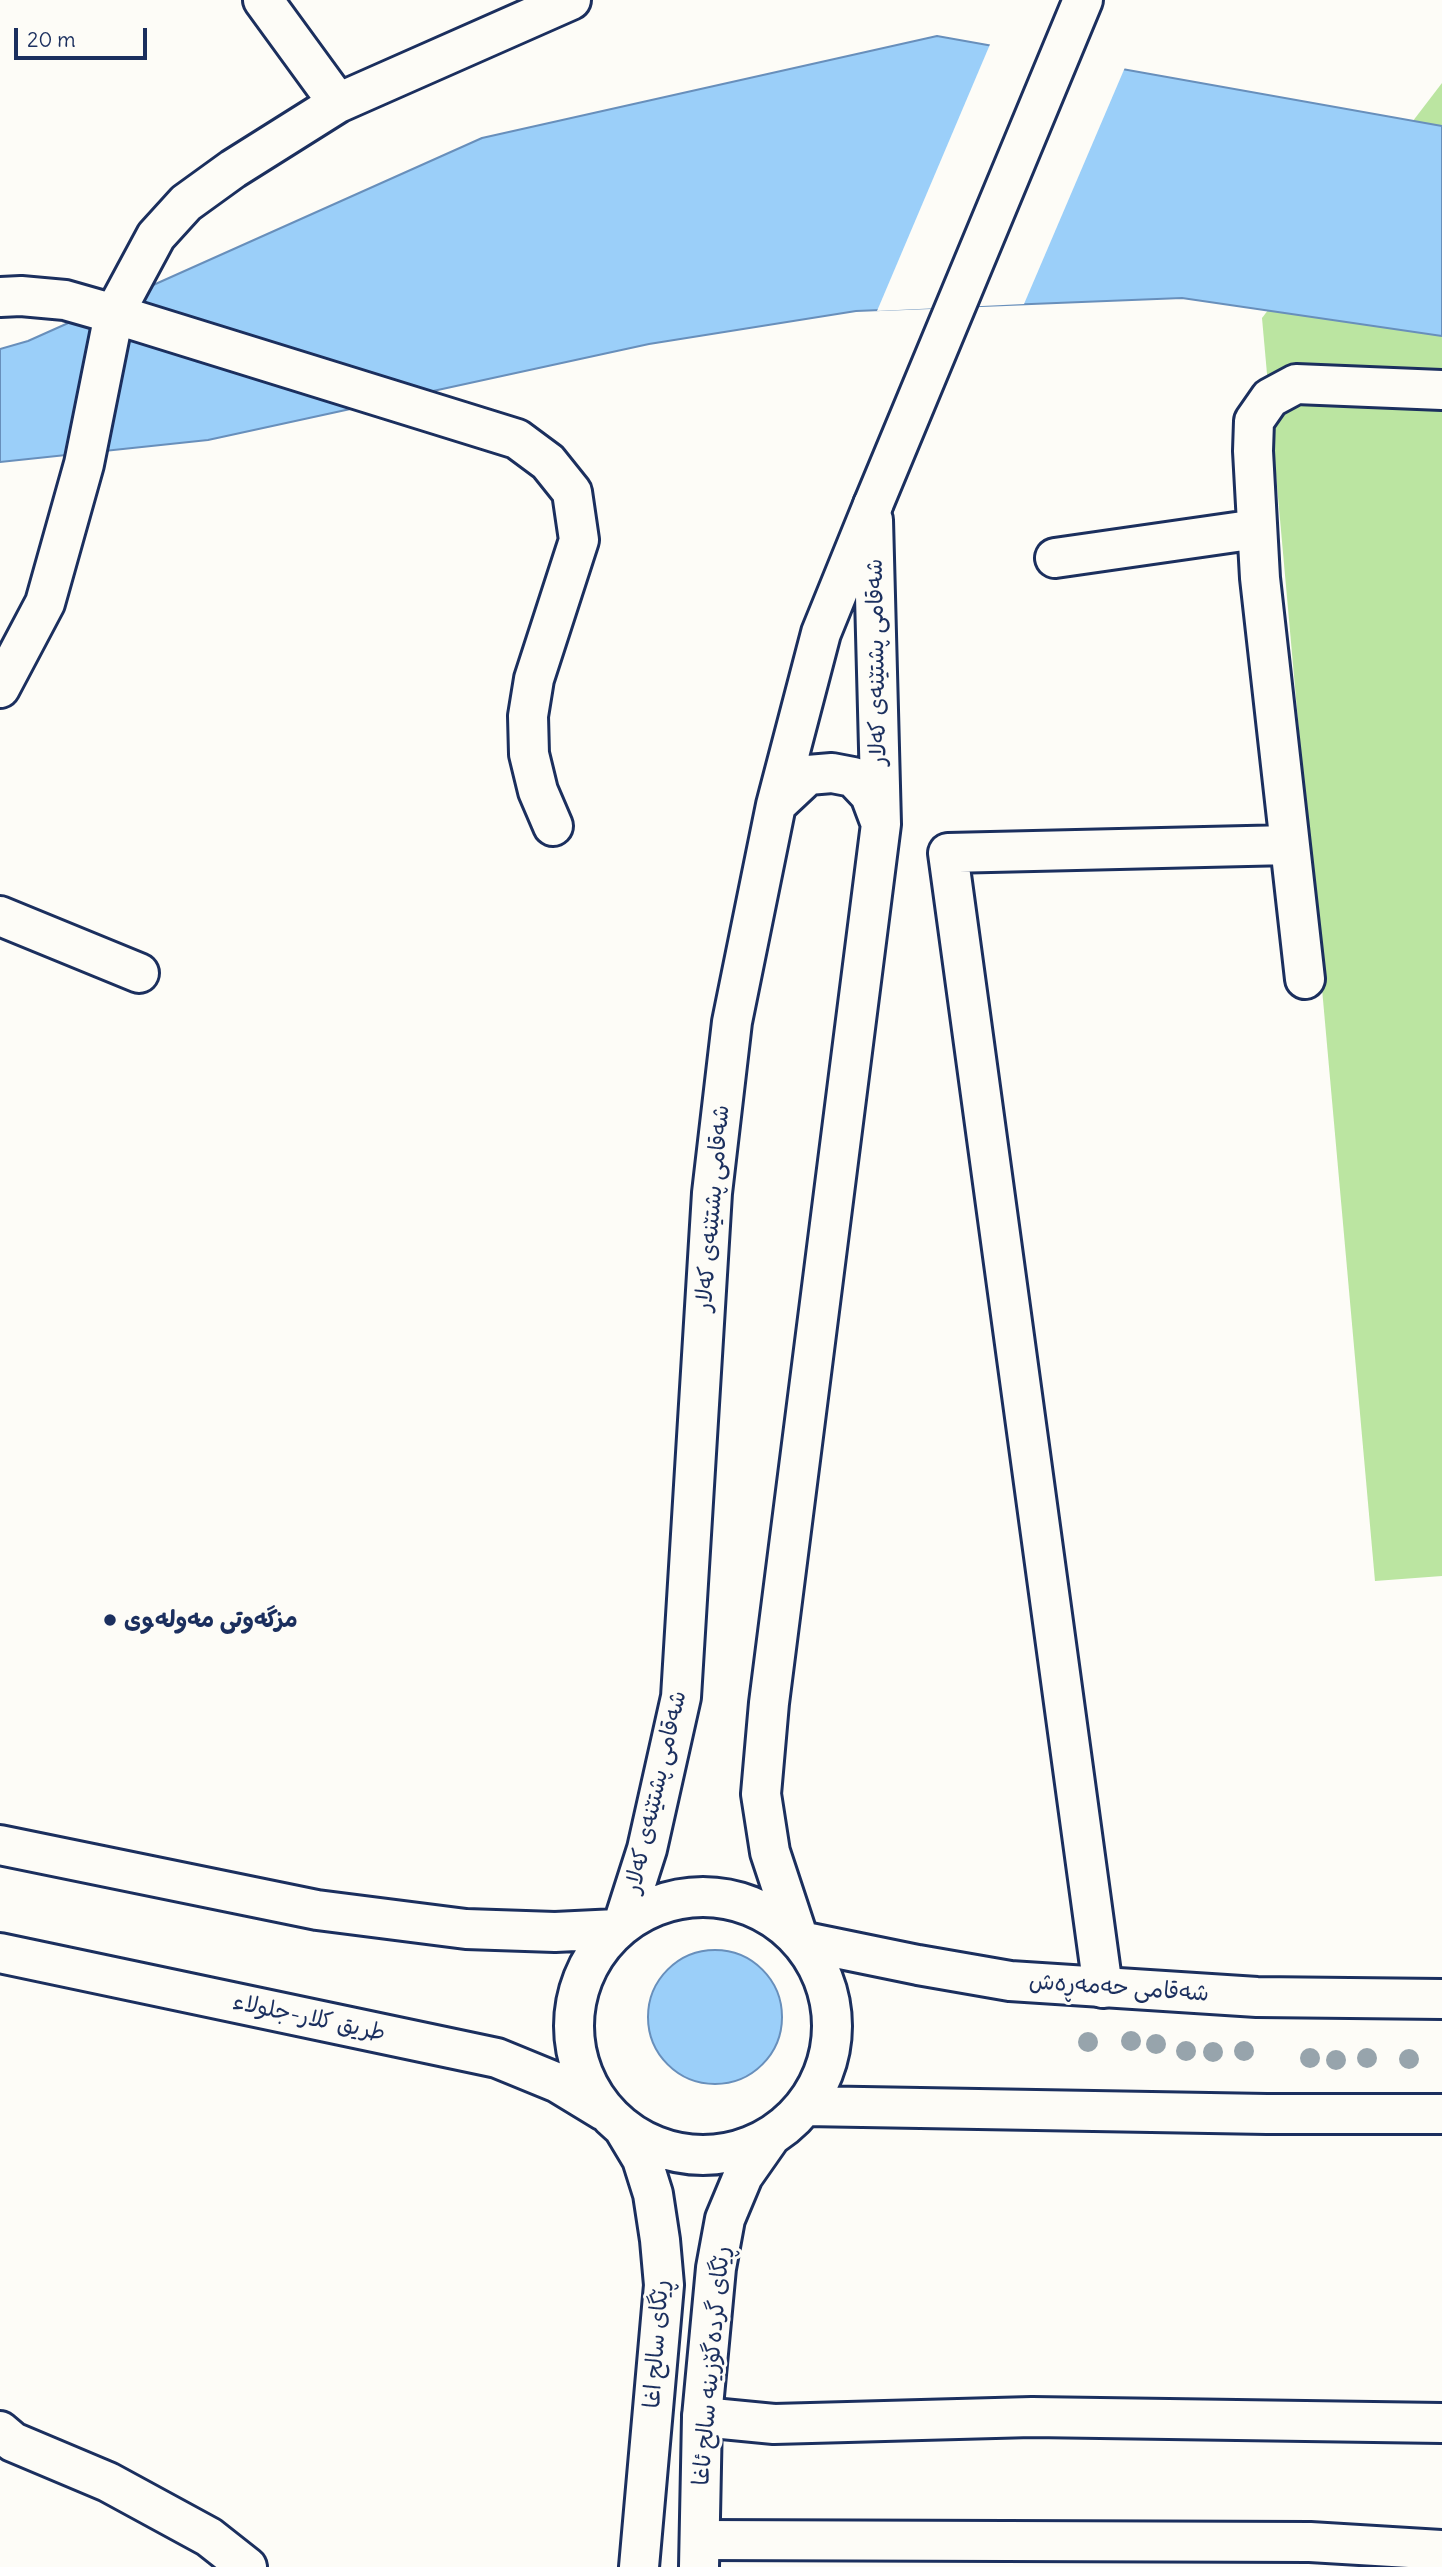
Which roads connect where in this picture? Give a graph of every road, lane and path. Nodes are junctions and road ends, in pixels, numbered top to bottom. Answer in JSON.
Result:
{"nodes":[{"id":1,"x":263,"y":0,"type":"edge"},
{"id":2,"x":571,"y":0,"type":"edge"},
{"id":3,"x":1079,"y":8,"type":"edge"},
{"id":4,"x":338,"y":103,"type":"junction"},
{"id":5,"x":0,"y":297,"type":"edge"},
{"id":6,"x":114,"y":314,"type":"junction"},
{"id":7,"x":1442,"y":390,"type":"edge"},
{"id":8,"x":873,"y":505,"type":"junction"},
{"id":9,"x":1257,"y":529,"type":"junction"},
{"id":10,"x":1055,"y":558,"type":"dead end"},
{"id":11,"x":0,"y":688,"type":"edge"},
{"id":12,"x":776,"y":805,"type":"junction"},
{"id":13,"x":881,"y":824,"type":"junction"},
{"id":14,"x":553,"y":826,"type":"dead end"},
{"id":15,"x":1290,"y":845,"type":"junction"},
{"id":16,"x":0,"y":916,"type":"edge"},
{"id":17,"x":139,"y":972,"type":"dead end"},
{"id":18,"x":1305,"y":979,"type":"dead end"},
{"id":19,"x":0,"y":1845,"type":"edge"},
{"id":20,"x":620,"y":1926,"type":"junction"},
{"id":21,"x":800,"y":1941,"type":"junction"},
{"id":22,"x":0,"y":1953,"type":"edge"},
{"id":23,"x":1103,"y":1988,"type":"junction"},
{"id":24,"x":1442,"y":1999,"type":"edge"},
{"id":25,"x":805,"y":2106,"type":"junction"},
{"id":26,"x":1442,"y":2114,"type":"edge"},
{"id":27,"x":616,"y":2121,"type":"junction"},
{"id":28,"x":771,"y":2136,"type":"junction"},
{"id":29,"x":702,"y":2417,"type":"junction"},
{"id":30,"x":1442,"y":2423,"type":"edge"},
{"id":31,"x":0,"y":2431,"type":"edge"},
{"id":32,"x":1442,"y":2550,"type":"edge"},
{"id":33,"x":700,"y":2554,"type":"edge"},
{"id":34,"x":247,"y":2567,"type":"edge"},
{"id":35,"x":639,"y":2567,"type":"edge"}],
"edges":[{"from":1,"to":4,"type":"main road"},
{"from":2,"to":4,"type":"main road"},
{"from":3,"to":8,"type":"main road","name":"شەقامی پشتێنەی کەلار"},
{"from":4,"to":6,"type":"main road"},
{"from":5,"to":6,"type":"main road"},
{"from":6,"to":11,"type":"main road"},
{"from":6,"to":14,"type":"main road"},
{"from":7,"to":9,"type":"main road"},
{"from":8,"to":12,"type":"main road","name":"شەقامی پشتێنەی کەلار"},
{"from":8,"to":13,"type":"main road","name":"شەقامی پشتێنەی کەلار"},
{"from":9,"to":10,"type":"main road"},
{"from":9,"to":15,"type":"main road"},
{"from":12,"to":13,"type":"main road"},
{"from":12,"to":20,"type":"main road","name":"شەقامی پشتێنەی کەلار"},
{"from":13,"to":21,"type":"main road","name":"شەقامی پشتێنەی کەلار"},
{"from":15,"to":18,"type":"main road"},
{"from":15,"to":23,"type":"main road"},
{"from":16,"to":17,"type":"main road"},
{"from":19,"to":20,"type":"main road"},
{"from":20,"to":21,"type":"main road"},
{"from":20,"to":27,"type":"main road","name":"ڕێگای سالح اغا"},
{"from":21,"to":23,"type":"main road","name":"شەقامی حەمەڕەش"},
{"from":21,"to":25,"type":"main road"},
{"from":22,"to":27,"type":"main road","name":"طريق كلار-جلولاء"},
{"from":23,"to":24,"type":"main road","name":"شەقامی حەمەڕەش"},
{"from":25,"to":26,"type":"main road"},
{"from":25,"to":28,"type":"main road"},
{"from":27,"to":28,"type":"main road","name":"طريق كلار-جلولاء"},
{"from":27,"to":35,"type":"main road","name":"ڕێگای سالح اغا"},
{"from":28,"to":29,"type":"main road","name":"ڕێگای گردەگۆزینە سالح ئاغا"},
{"from":29,"to":30,"type":"main road"},
{"from":29,"to":33,"type":"main road","name":"ڕێگای گردەگۆزینە سالح ئاغا"},
{"from":31,"to":34,"type":"main road"},
{"from":32,"to":33,"type":"main road"}]}
